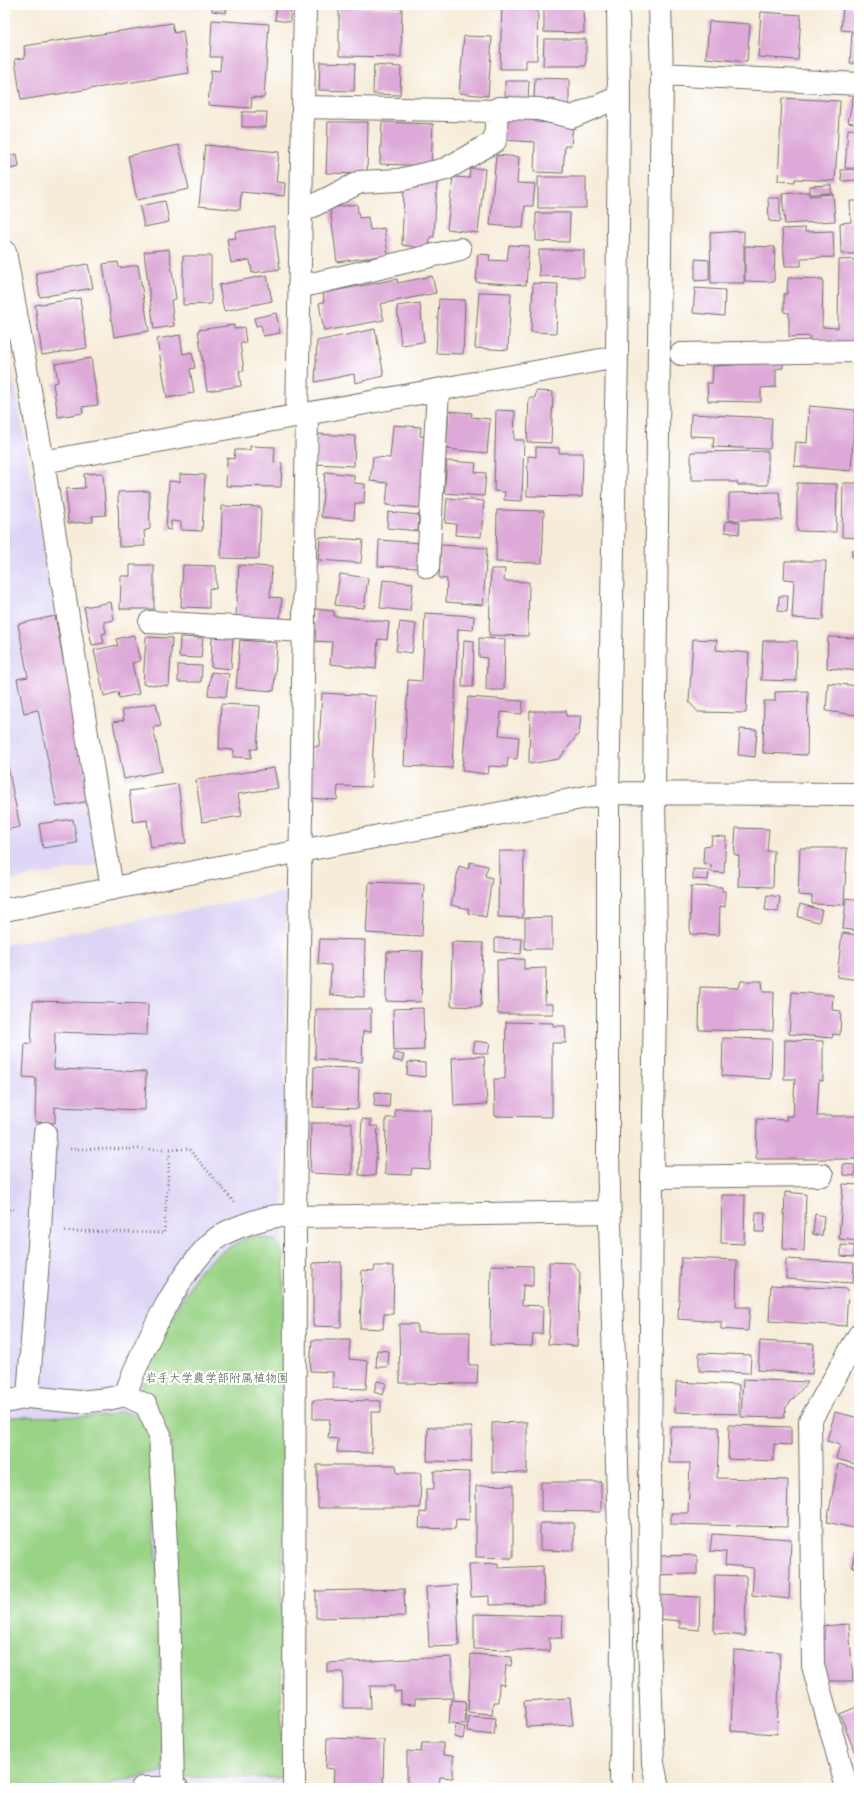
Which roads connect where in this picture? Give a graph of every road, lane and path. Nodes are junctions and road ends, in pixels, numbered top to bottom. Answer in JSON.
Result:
{"nodes":[{"id":1,"x":305,"y":5,"type":"edge"},
{"id":2,"x":618,"y":5,"type":"edge"},
{"id":3,"x":660,"y":5,"type":"edge"},
{"id":4,"x":662,"y":74,"type":"junction"},
{"id":5,"x":859,"y":84,"type":"edge"},
{"id":6,"x":619,"y":97,"type":"junction"},
{"id":7,"x":303,"y":108,"type":"junction"},
{"id":8,"x":497,"y":111,"type":"junction"},
{"id":9,"x":301,"y":212,"type":"junction"},
{"id":10,"x":460,"y":249,"type":"dead end"},
{"id":11,"x":5,"y":252,"type":"edge"},
{"id":12,"x":299,"y":287,"type":"junction"},
{"id":13,"x":859,"y":351,"type":"edge"},
{"id":14,"x":682,"y":354,"type":"dead end"},
{"id":15,"x":617,"y":356,"type":"junction"},
{"id":16,"x":438,"y":390,"type":"junction"},
{"id":17,"x":302,"y":414,"type":"junction"},
{"id":18,"x":43,"y":462,"type":"junction"},
{"id":19,"x":428,"y":568,"type":"dead end"},
{"id":20,"x":150,"y":622,"type":"dead end"},
{"id":21,"x":303,"y":631,"type":"junction"},
{"id":22,"x":608,"y":793,"type":"junction"},
{"id":23,"x":654,"y":793,"type":"junction"},
{"id":24,"x":859,"y":794,"type":"edge"},
{"id":25,"x":300,"y":851,"type":"junction"},
{"id":26,"x":112,"y":889,"type":"junction"},
{"id":27,"x":5,"y":910,"type":"edge"},
{"id":28,"x":44,"y":1142,"type":"joint"},
{"id":29,"x":170,"y":1149,"type":"junction"},
{"id":30,"x":822,"y":1175,"type":"dead end"},
{"id":31,"x":652,"y":1177,"type":"junction"},
{"id":32,"x":609,"y":1212,"type":"junction"},
{"id":33,"x":295,"y":1217,"type":"junction"},
{"id":34,"x":252,"y":1222,"type":"junction"},
{"id":35,"x":40,"y":1230,"type":"junction"},
{"id":36,"x":859,"y":1335,"type":"edge"},
{"id":37,"x":125,"y":1395,"type":"junction"},
{"id":38,"x":28,"y":1397,"type":"junction"},
{"id":39,"x":5,"y":1402,"type":"edge"},
{"id":40,"x":142,"y":1788,"type":"edge"},
{"id":41,"x":173,"y":1788,"type":"edge"},
{"id":42,"x":177,"y":1788,"type":"edge"},
{"id":43,"x":294,"y":1788,"type":"edge"},
{"id":44,"x":623,"y":1788,"type":"edge"},
{"id":45,"x":658,"y":1788,"type":"edge"},
{"id":46,"x":847,"y":1788,"type":"edge"}],
"edges":[{"from":1,"to":7,"type":"street"},
{"from":2,"to":6,"type":"street"},
{"from":3,"to":4,"type":"street"},
{"from":4,"to":5,"type":"street"},
{"from":4,"to":23,"type":"street"},
{"from":6,"to":8,"type":"street"},
{"from":6,"to":15,"type":"street"},
{"from":7,"to":8,"type":"street"},
{"from":7,"to":9,"type":"street"},
{"from":8,"to":9,"type":"street"},
{"from":9,"to":12,"type":"street"},
{"from":10,"to":12,"type":"street"},
{"from":11,"to":18,"type":"street"},
{"from":12,"to":17,"type":"street"},
{"from":13,"to":14,"type":"street"},
{"from":15,"to":16,"type":"street"},
{"from":15,"to":22,"type":"street"},
{"from":16,"to":17,"type":"street"},
{"from":16,"to":19,"type":"street"},
{"from":17,"to":18,"type":"street"},
{"from":17,"to":21,"type":"street"},
{"from":18,"to":26,"type":"street"},
{"from":20,"to":21,"type":"street"},
{"from":21,"to":25,"type":"street"},
{"from":22,"to":23,"type":"street"},
{"from":22,"to":25,"type":"street"},
{"from":22,"to":32,"type":"street"},
{"from":23,"to":24,"type":"street"},
{"from":23,"to":31,"type":"street"},
{"from":25,"to":26,"type":"street"},
{"from":25,"to":33,"type":"street"},
{"from":26,"to":27,"type":"street"},
{"from":28,"to":29,"type":"path"},
{"from":28,"to":35,"type":"street"},
{"from":29,"to":34,"type":"path"},
{"from":29,"to":35,"type":"path"},
{"from":30,"to":31,"type":"street"},
{"from":31,"to":45,"type":"street"},
{"from":32,"to":33,"type":"street"},
{"from":32,"to":44,"type":"street"},
{"from":33,"to":34,"type":"street"},
{"from":33,"to":43,"type":"street"},
{"from":34,"to":37,"type":"street"},
{"from":35,"to":38,"type":"street"},
{"from":36,"to":46,"type":"street"},
{"from":37,"to":38,"type":"street"},
{"from":37,"to":41,"type":"street"},
{"from":38,"to":39,"type":"street"},
{"from":40,"to":41,"type":"street"},
{"from":41,"to":42,"type":"street"}]}
